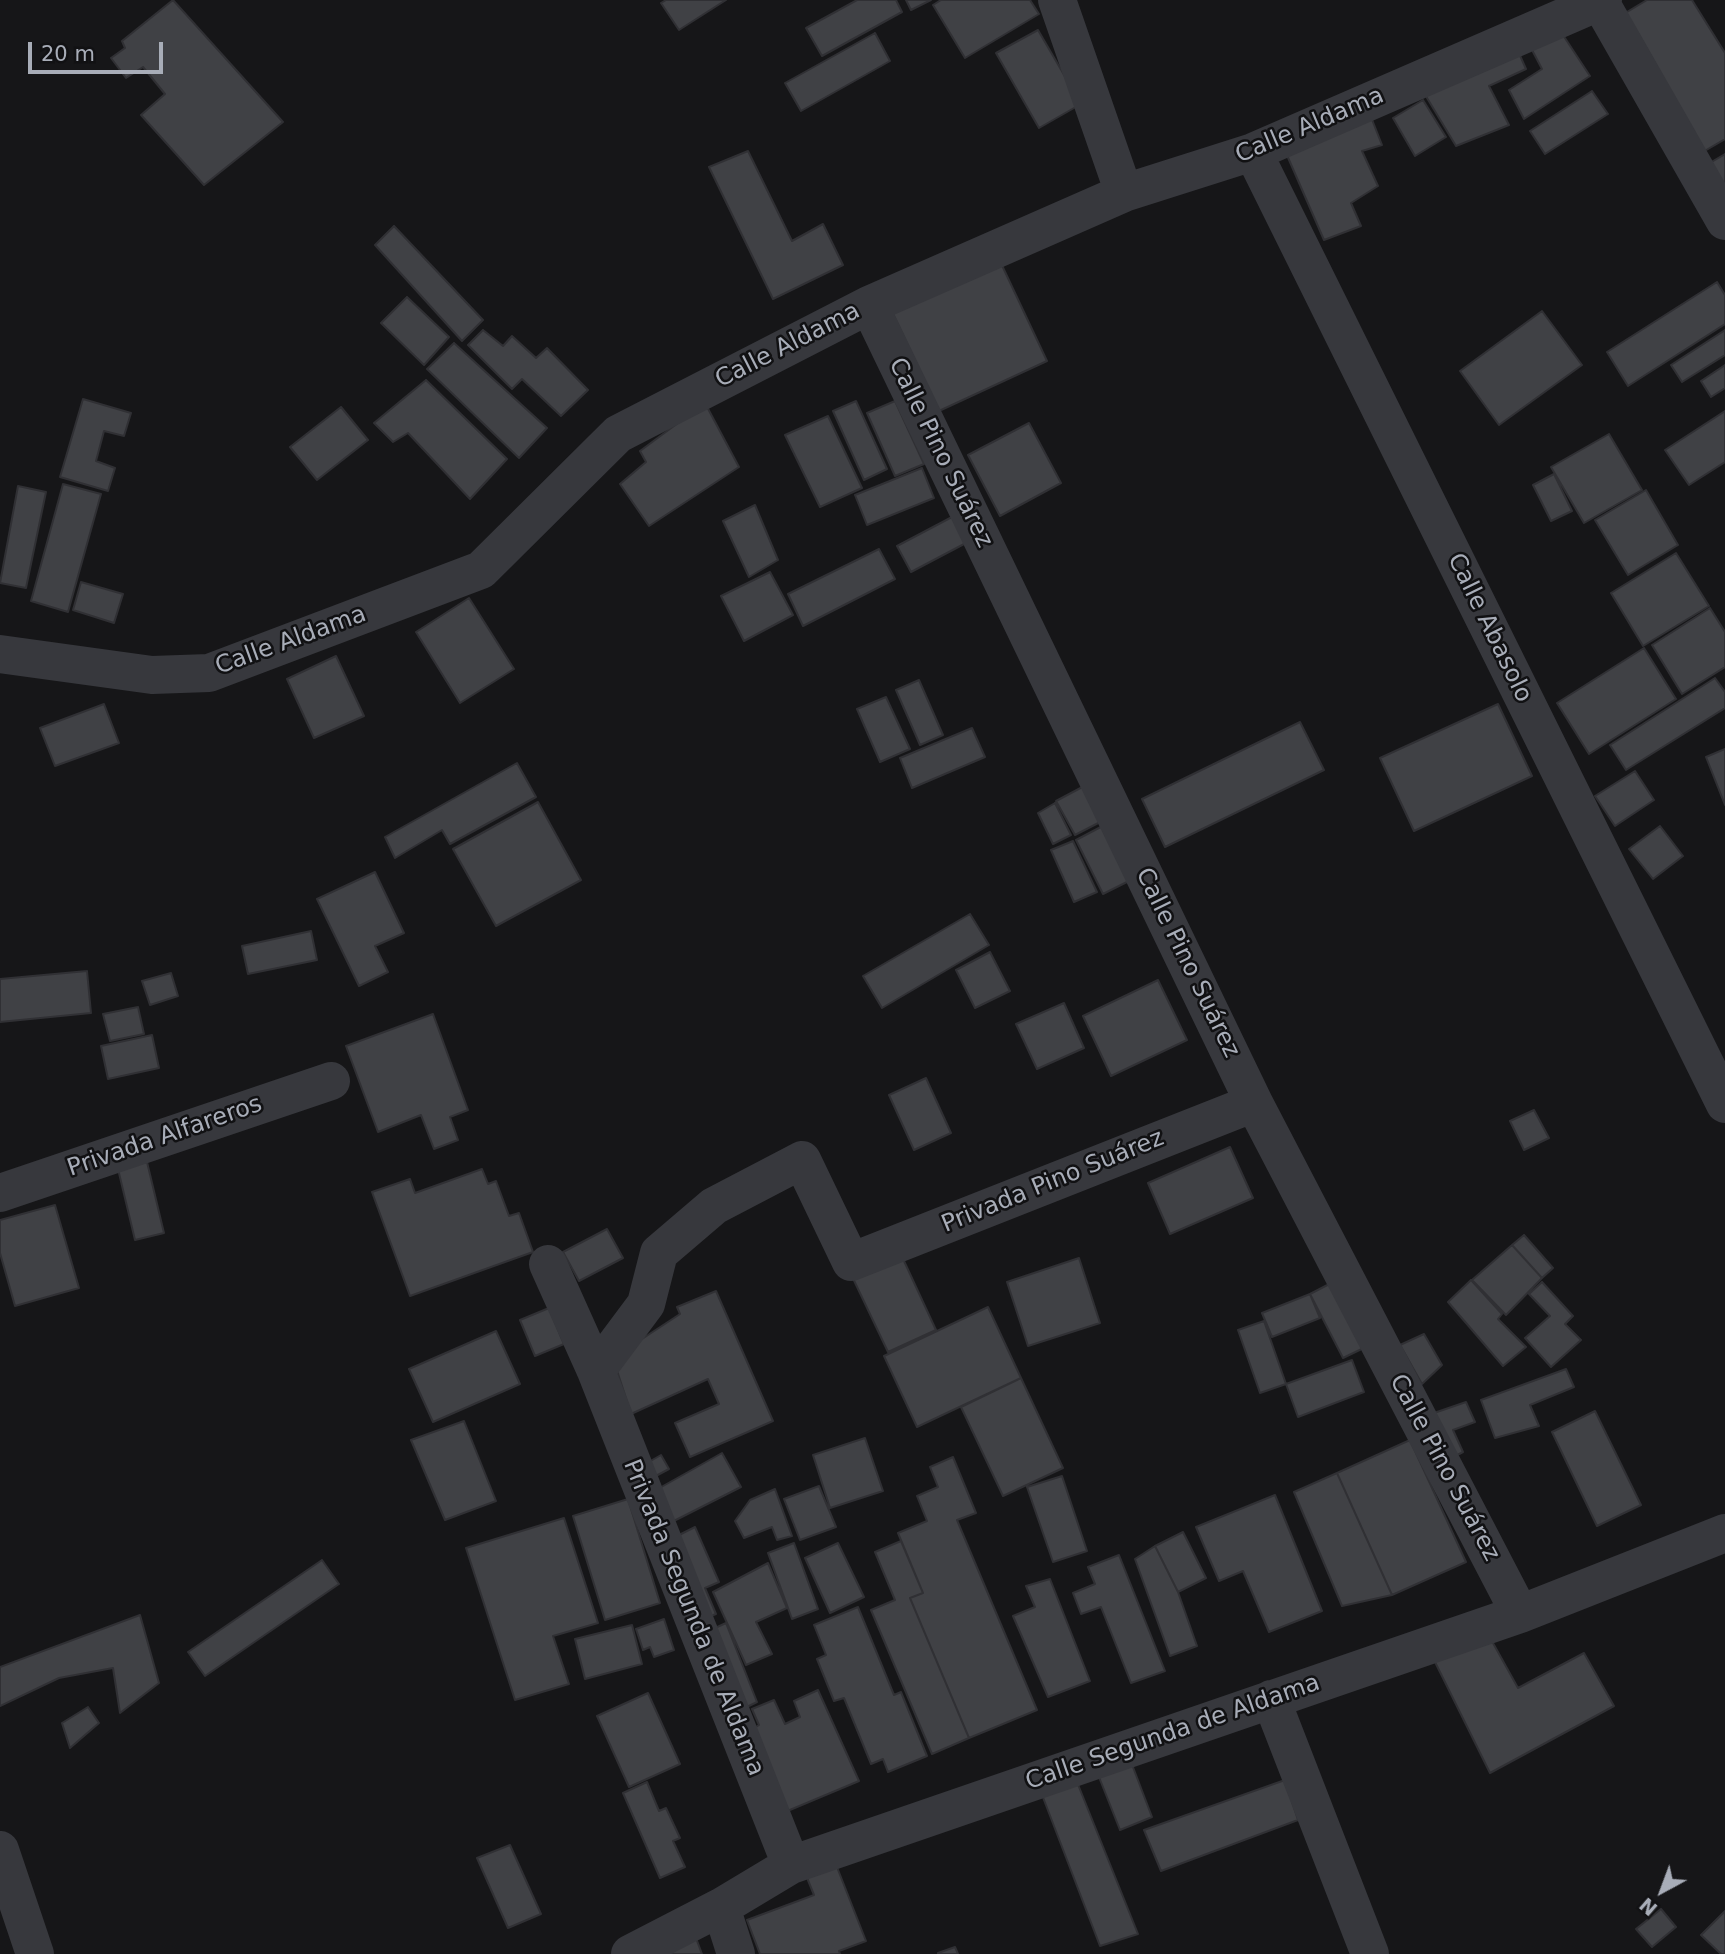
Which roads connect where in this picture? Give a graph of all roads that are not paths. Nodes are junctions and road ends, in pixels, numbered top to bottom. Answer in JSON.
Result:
{"nodes":[{"id":1,"x":1057,"y":0,"type":"edge"},
{"id":2,"x":1601,"y":1,"type":"edge"},
{"id":3,"x":1253,"y":152,"type":"junction"},
{"id":4,"x":1124,"y":193,"type":"junction"},
{"id":5,"x":1725,"y":221,"type":"edge"},
{"id":6,"x":869,"y":305,"type":"junction"},
{"id":7,"x":0,"y":654,"type":"edge"},
{"id":8,"x":331,"y":1081,"type":"dead end"},
{"id":9,"x":1254,"y":1103,"type":"junction"},
{"id":10,"x":1725,"y":1104,"type":"edge"},
{"id":11,"x":0,"y":1194,"type":"edge"},
{"id":12,"x":548,"y":1264,"type":"dead end"},
{"id":13,"x":596,"y":1371,"type":"junction"},
{"id":14,"x":1725,"y":1533,"type":"edge"},
{"id":15,"x":1520,"y":1614,"type":"junction"},
{"id":16,"x":1271,"y":1699,"type":"junction"},
{"id":17,"x":0,"y":1850,"type":"edge"},
{"id":18,"x":791,"y":1865,"type":"junction"},
{"id":19,"x":721,"y":1908,"type":"junction"},
{"id":20,"x":35,"y":1954,"type":"edge"},
{"id":21,"x":630,"y":1954,"type":"edge"},
{"id":22,"x":736,"y":1954,"type":"edge"},
{"id":23,"x":1370,"y":1954,"type":"edge"}],
"edges":[{"from":1,"to":4,"type":"street"},
{"from":2,"to":3,"type":"street","name":"Calle Aldama"},
{"from":2,"to":5,"type":"street"},
{"from":3,"to":4,"type":"street","name":"Calle Aldama"},
{"from":3,"to":10,"type":"street","name":"Calle Abasolo"},
{"from":4,"to":6,"type":"street","name":"Calle Aldama"},
{"from":6,"to":7,"type":"street","name":"Calle Aldama"},
{"from":6,"to":9,"type":"street","name":"Calle Pino Suárez"},
{"from":8,"to":11,"type":"street","name":"Privada Alfareros"},
{"from":9,"to":13,"type":"street","name":"Privada Pino Suárez"},
{"from":9,"to":15,"type":"street","name":"Calle Pino Suárez"},
{"from":12,"to":13,"type":"street","name":"Privada Segunda de Aldama"},
{"from":13,"to":18,"type":"street","name":"Privada Segunda de Aldama"},
{"from":14,"to":15,"type":"street","name":"Calle Segunda de Aldama"},
{"from":15,"to":16,"type":"street","name":"Calle Segunda de Aldama"},
{"from":16,"to":18,"type":"street","name":"Calle Segunda de Aldama"},
{"from":16,"to":23,"type":"street"},
{"from":17,"to":20,"type":"street"},
{"from":18,"to":19,"type":"street","name":"Calle Segunda de Aldama"},
{"from":19,"to":21,"type":"street","name":"Calle Segunda de Aldama"},
{"from":19,"to":22,"type":"street"}]}
